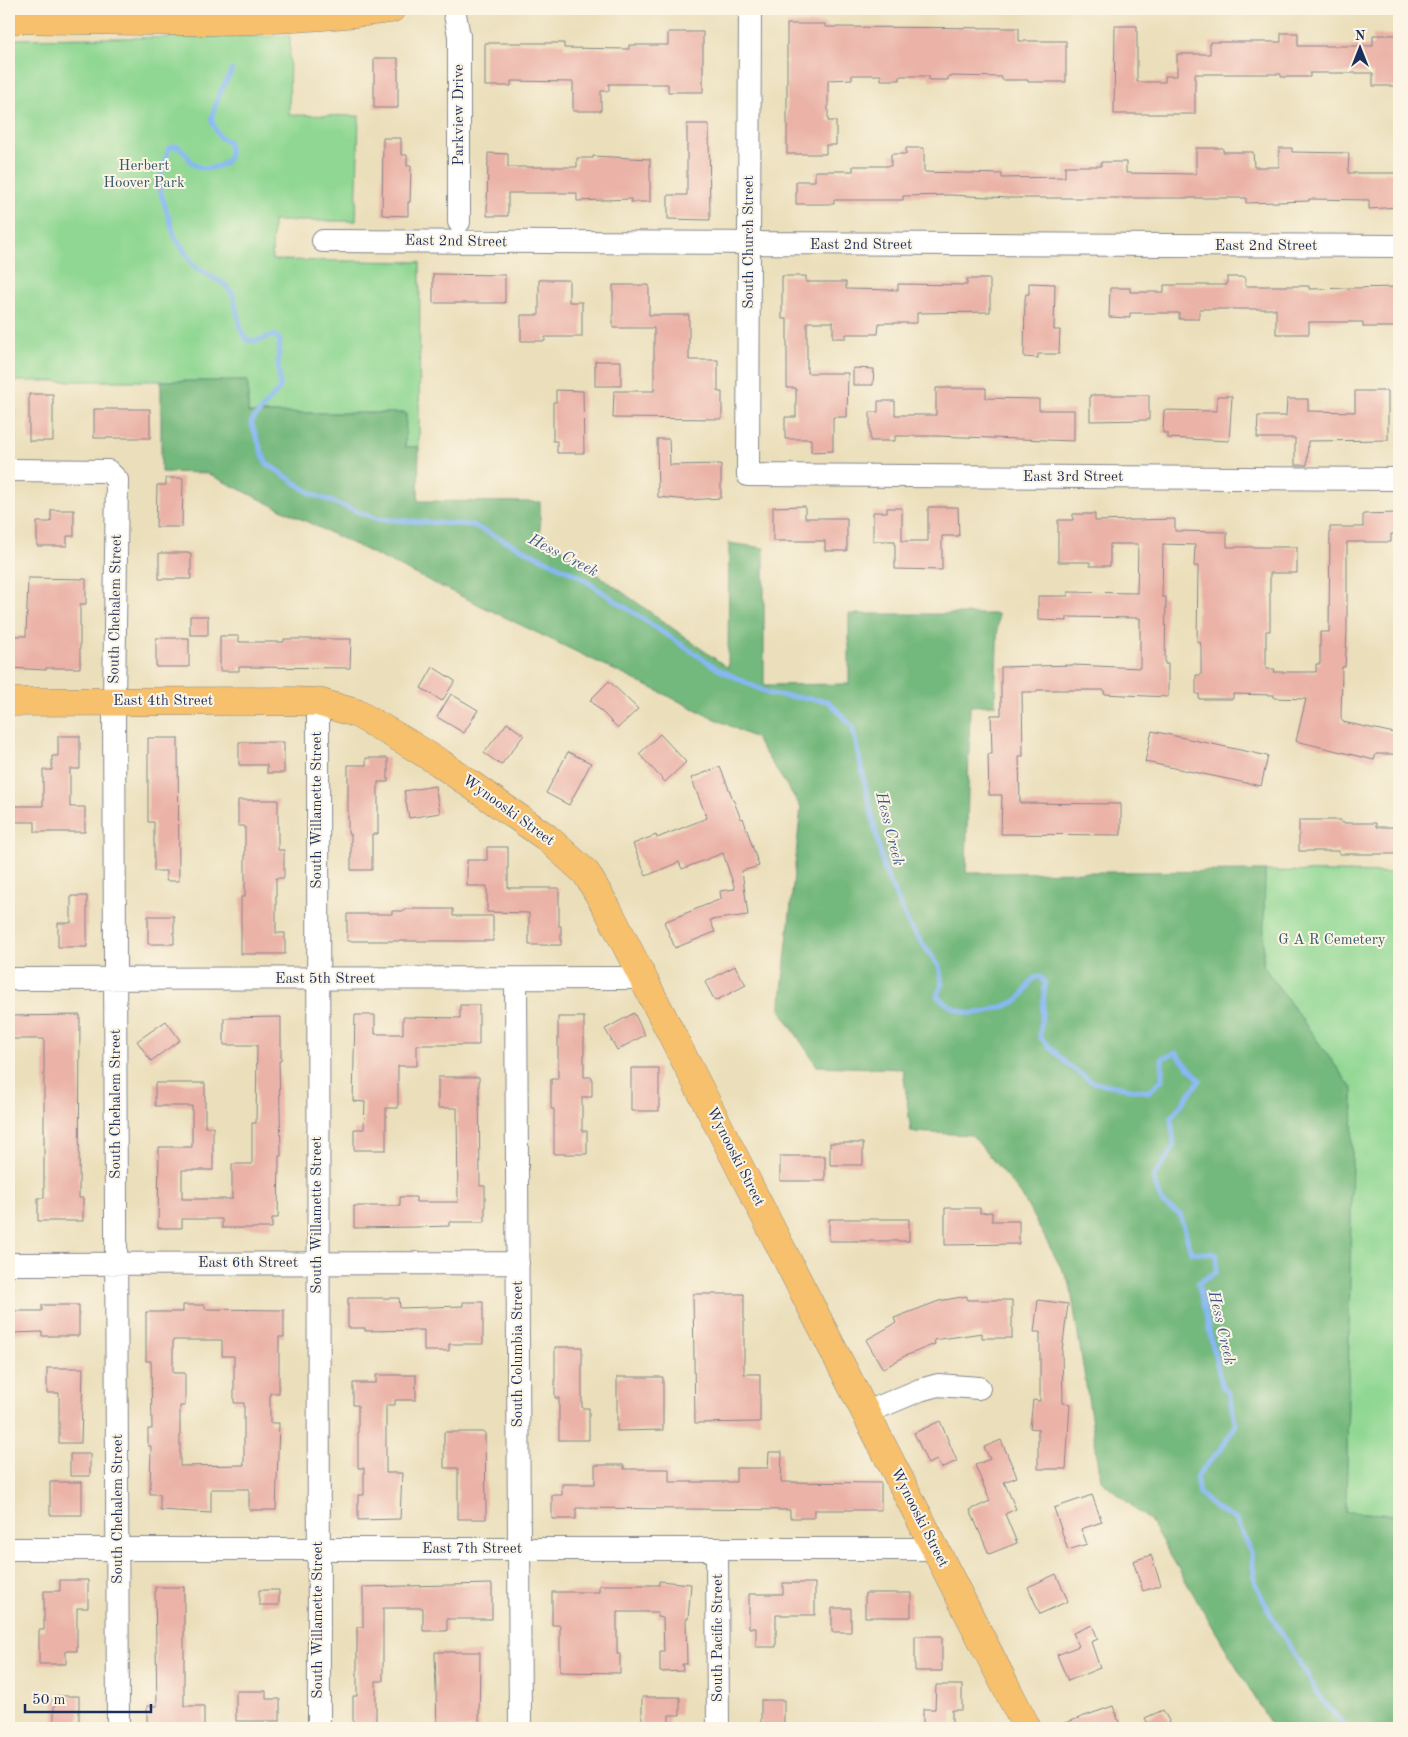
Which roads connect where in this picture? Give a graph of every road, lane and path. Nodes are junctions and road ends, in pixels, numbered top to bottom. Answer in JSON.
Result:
{"nodes":[{"id":1,"x":391,"y":9,"type":"edge"},
{"id":2,"x":454,"y":9,"type":"edge"},
{"id":3,"x":750,"y":9,"type":"edge"},
{"id":4,"x":9,"y":19,"type":"edge"},
{"id":5,"x":459,"y":222,"type":"dead end"},
{"id":6,"x":323,"y":241,"type":"dead end"},
{"id":7,"x":750,"y":244,"type":"junction"},
{"id":8,"x":1399,"y":246,"type":"edge"},
{"id":9,"x":9,"y":470,"type":"edge"},
{"id":10,"x":748,"y":475,"type":"joint"},
{"id":11,"x":1399,"y":478,"type":"edge"},
{"id":12,"x":9,"y":702,"type":"edge"},
{"id":13,"x":114,"y":702,"type":"junction"},
{"id":14,"x":318,"y":702,"type":"junction"},
{"id":15,"x":641,"y":978,"type":"junction"},
{"id":16,"x":9,"y":979,"type":"edge"},
{"id":17,"x":116,"y":979,"type":"junction"},
{"id":18,"x":316,"y":979,"type":"junction"},
{"id":19,"x":516,"y":979,"type":"junction"},
{"id":20,"x":117,"y":1263,"type":"junction"},
{"id":21,"x":317,"y":1263,"type":"junction"},
{"id":22,"x":518,"y":1263,"type":"junction"},
{"id":23,"x":9,"y":1264,"type":"edge"},
{"id":24,"x":979,"y":1388,"type":"dead end"},
{"id":25,"x":865,"y":1413,"type":"junction"},
{"id":26,"x":9,"y":1549,"type":"edge"},
{"id":27,"x":119,"y":1549,"type":"junction"},
{"id":28,"x":318,"y":1549,"type":"junction"},
{"id":29,"x":519,"y":1549,"type":"junction"},
{"id":30,"x":717,"y":1549,"type":"junction"},
{"id":31,"x":935,"y":1549,"type":"junction"},
{"id":32,"x":118,"y":1728,"type":"edge"},
{"id":33,"x":319,"y":1728,"type":"edge"},
{"id":34,"x":520,"y":1728,"type":"edge"},
{"id":35,"x":718,"y":1728,"type":"edge"},
{"id":36,"x":1026,"y":1728,"type":"edge"}],
"edges":[{"from":1,"to":4,"type":"main road"},
{"from":2,"to":5,"type":"street","name":"Parkview Drive"},
{"from":3,"to":7,"type":"street","name":"South Church Street"},
{"from":6,"to":7,"type":"street","name":"East 2nd Street"},
{"from":7,"to":8,"type":"street","name":"East 2nd Street"},
{"from":7,"to":10,"type":"street","name":"South Church Street"},
{"from":9,"to":13,"type":"street","name":"South Chehalem Street"},
{"from":10,"to":11,"type":"street","name":"East 3rd Street"},
{"from":12,"to":13,"type":"main road","name":"East 4th Street"},
{"from":13,"to":14,"type":"main road","name":"East 4th Street"},
{"from":13,"to":17,"type":"street","name":"South Chehalem Street"},
{"from":14,"to":15,"type":"main road","name":"Wynooski Street"},
{"from":14,"to":18,"type":"street","name":"South Willamette Street"},
{"from":15,"to":19,"type":"street","name":"East 5th Street"},
{"from":15,"to":25,"type":"main road","name":"Wynooski Street"},
{"from":16,"to":17,"type":"street","name":"East 5th Street"},
{"from":17,"to":18,"type":"street","name":"East 5th Street"},
{"from":17,"to":20,"type":"street","name":"South Chehalem Street"},
{"from":18,"to":19,"type":"street","name":"East 5th Street"},
{"from":18,"to":21,"type":"street","name":"South Willamette Street"},
{"from":19,"to":22,"type":"street","name":"South Columbia Street"},
{"from":20,"to":21,"type":"street","name":"East 6th Street"},
{"from":20,"to":23,"type":"street","name":"East 6th Street"},
{"from":20,"to":27,"type":"street","name":"South Chehalem Street"},
{"from":21,"to":22,"type":"street","name":"East 6th Street"},
{"from":21,"to":28,"type":"street","name":"South Willamette Street"},
{"from":22,"to":29,"type":"street","name":"South Columbia Street"},
{"from":24,"to":25,"type":"street"},
{"from":25,"to":31,"type":"main road","name":"Wynooski Street"},
{"from":26,"to":27,"type":"street","name":"East 7th Street"},
{"from":27,"to":28,"type":"street","name":"East 7th Street"},
{"from":27,"to":32,"type":"street","name":"South Chehalem Street"},
{"from":28,"to":29,"type":"street","name":"East 7th Street"},
{"from":28,"to":33,"type":"street","name":"South Willamette Street"},
{"from":29,"to":30,"type":"street","name":"East 7th Street"},
{"from":29,"to":34,"type":"street","name":"South Columbia Street"},
{"from":30,"to":31,"type":"street","name":"East 7th Street"},
{"from":30,"to":35,"type":"street","name":"South Pacific Street"},
{"from":31,"to":36,"type":"main road","name":"Wynooski Street"}]}
